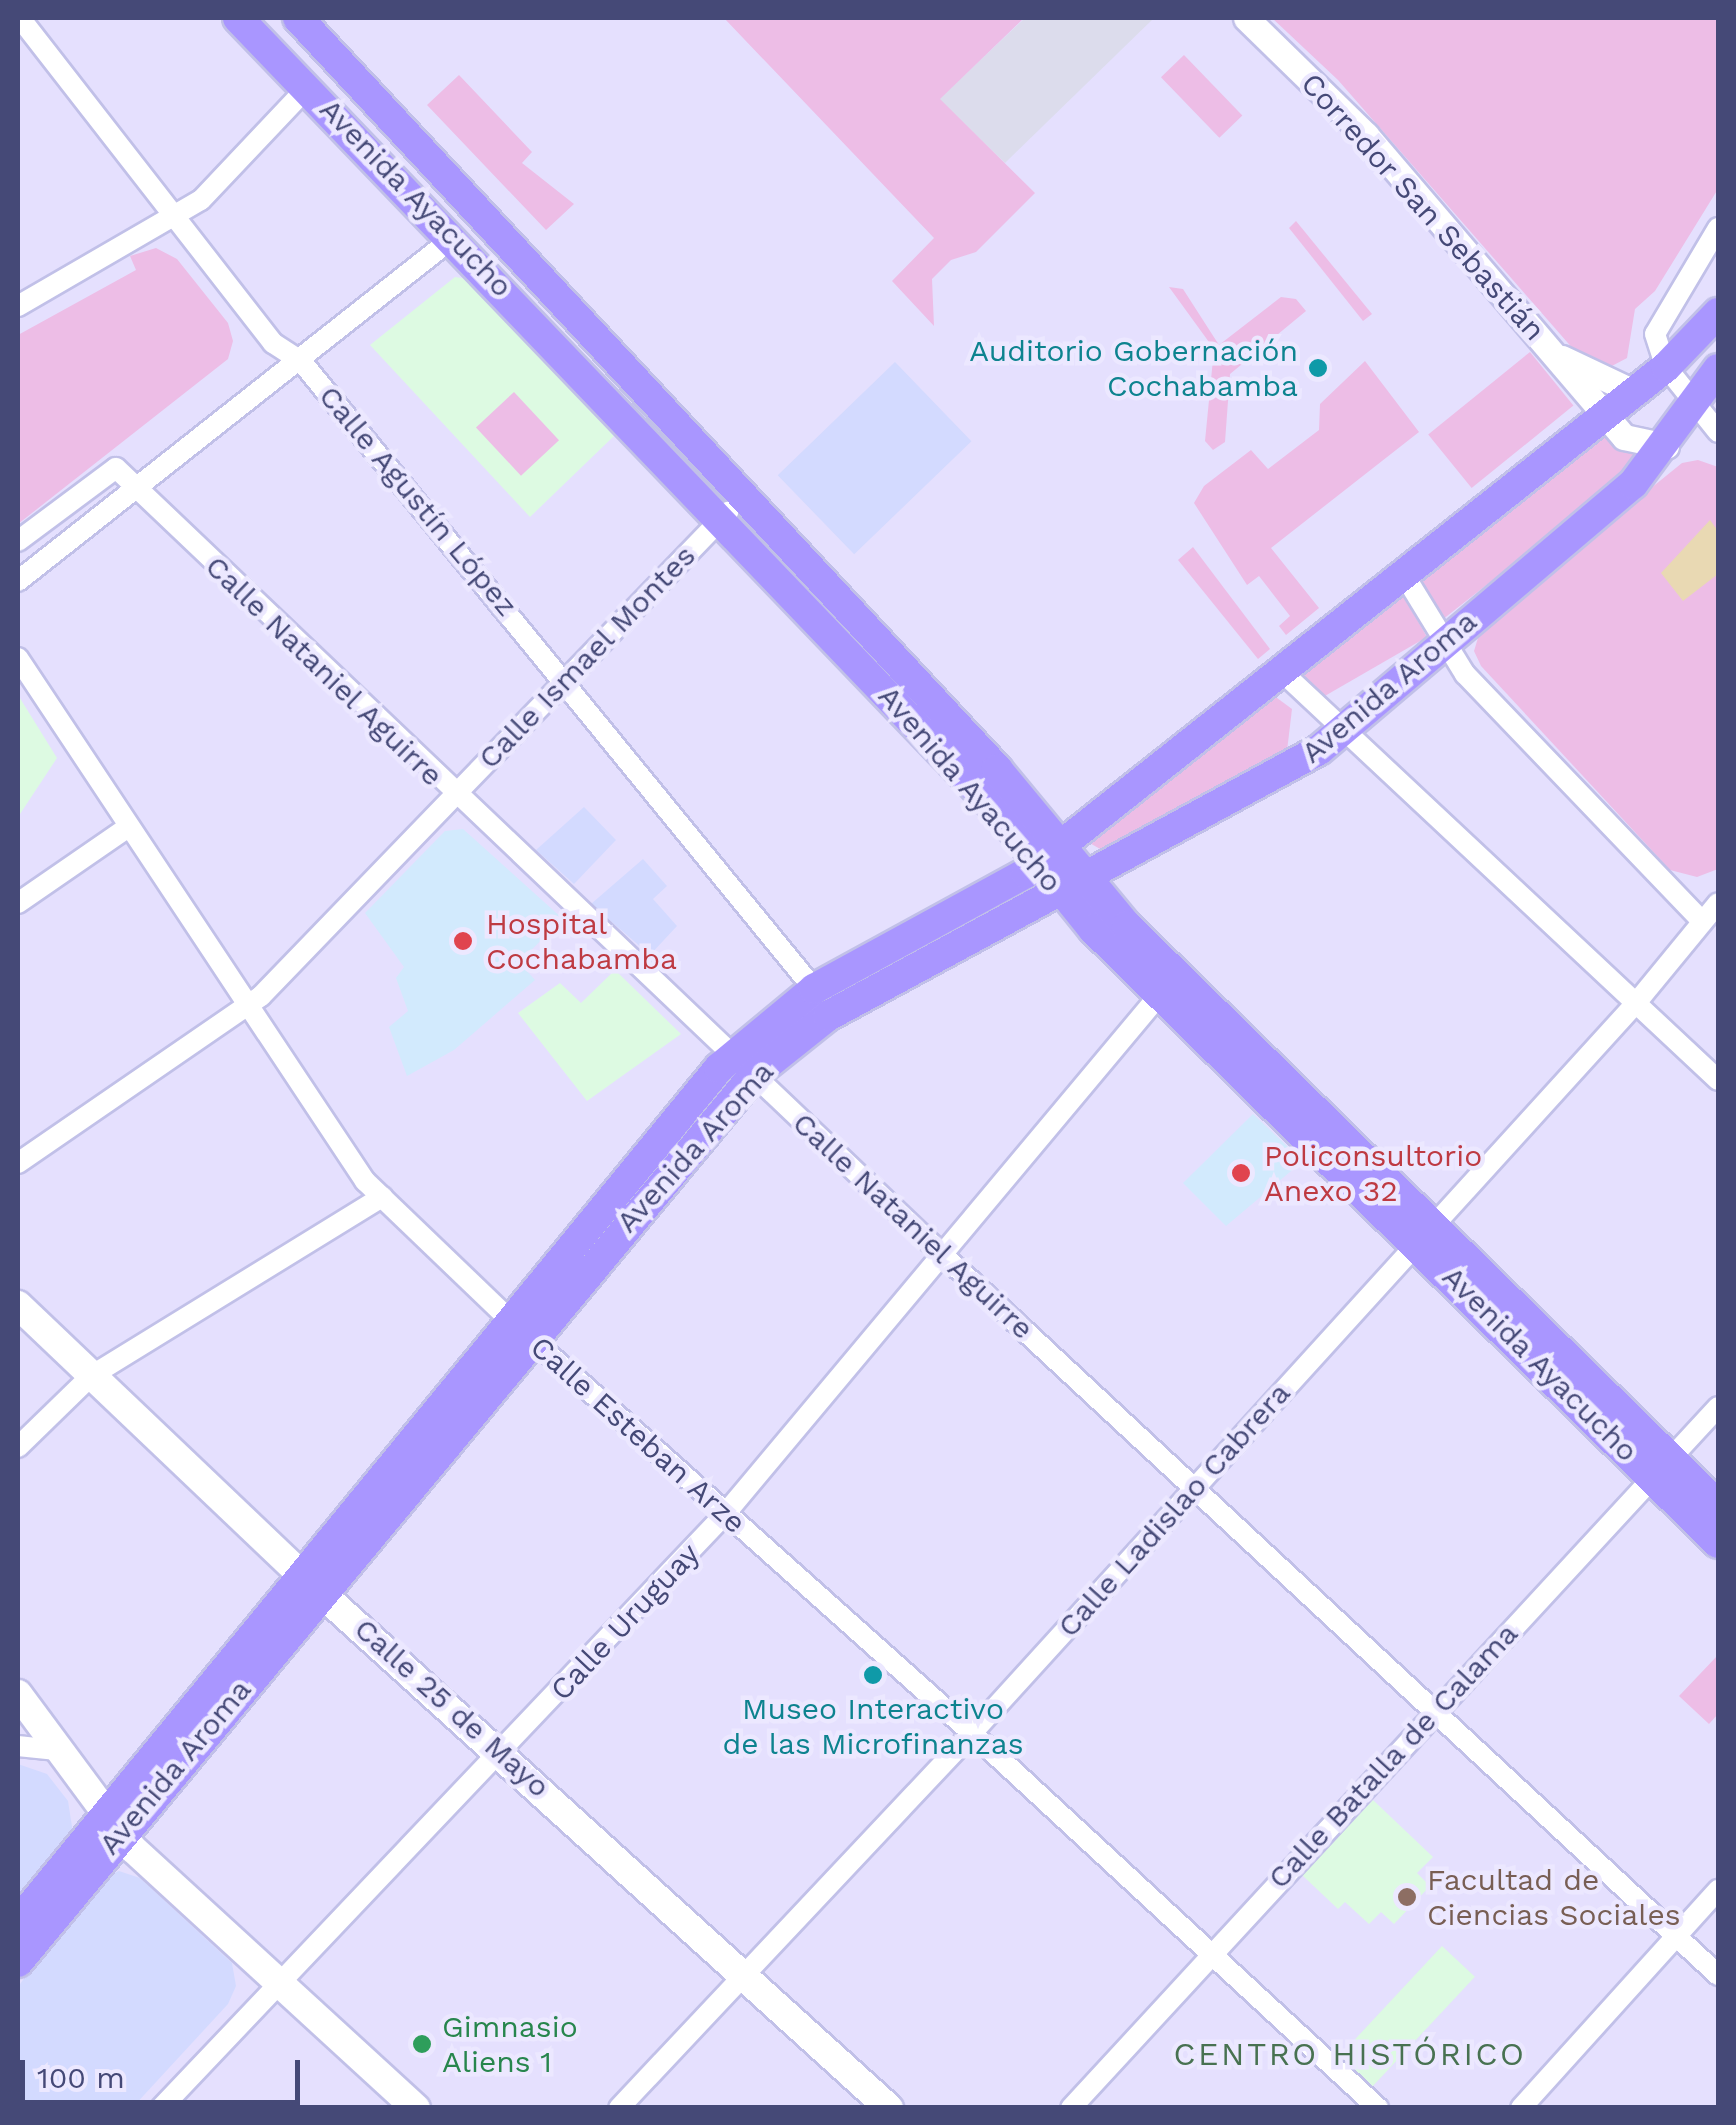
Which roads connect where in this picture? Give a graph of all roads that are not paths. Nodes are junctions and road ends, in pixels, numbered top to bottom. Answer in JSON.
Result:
{"nodes":[{"id":1,"x":20,"y":18,"type":"edge"},
{"id":2,"x":238,"y":18,"type":"edge"},
{"id":3,"x":298,"y":18,"type":"edge"},
{"id":4,"x":1246,"y":18,"type":"edge"},
{"id":5,"x":308,"y":87,"type":"junction"},
{"id":6,"x":175,"y":218,"type":"junction"},
{"id":7,"x":1718,"y":228,"type":"edge"},
{"id":8,"x":454,"y":238,"type":"junction"},
{"id":9,"x":18,"y":306,"type":"edge"},
{"id":10,"x":1718,"y":314,"type":"edge"},
{"id":11,"x":1558,"y":355,"type":"junction"},
{"id":12,"x":302,"y":361,"type":"junction"},
{"id":13,"x":1666,"y":368,"type":"junction"},
{"id":14,"x":1718,"y":368,"type":"edge"},
{"id":15,"x":1634,"y":392,"type":"junction"},
{"id":16,"x":1696,"y":402,"type":"junction"},
{"id":17,"x":1605,"y":414,"type":"junction"},
{"id":18,"x":1718,"y":432,"type":"edge"},
{"id":19,"x":1666,"y":446,"type":"junction"},
{"id":20,"x":135,"y":492,"type":"junction"},
{"id":21,"x":745,"y":495,"type":"junction"},
{"id":22,"x":722,"y":518,"type":"junction"},
{"id":23,"x":18,"y":542,"type":"edge"},
{"id":24,"x":1403,"y":573,"type":"junction"},
{"id":25,"x":18,"y":582,"type":"edge"},
{"id":26,"x":1446,"y":642,"type":"junction"},
{"id":27,"x":18,"y":658,"type":"edge"},
{"id":28,"x":1280,"y":670,"type":"junction"},
{"id":29,"x":566,"y":678,"type":"junction"},
{"id":30,"x":1342,"y":732,"type":"junction"},
{"id":31,"x":454,"y":795,"type":"junction"},
{"id":32,"x":128,"y":828,"type":"junction"},
{"id":33,"x":1050,"y":853,"type":"junction"},
{"id":34,"x":1074,"y":884,"type":"junction"},
{"id":35,"x":18,"y":903,"type":"edge"},
{"id":36,"x":1718,"y":903,"type":"edge"},
{"id":37,"x":1702,"y":920,"type":"junction"},
{"id":38,"x":1168,"y":985,"type":"junction"},
{"id":39,"x":814,"y":989,"type":"junction"},
{"id":40,"x":1636,"y":1003,"type":"junction"},
{"id":41,"x":248,"y":1006,"type":"junction"},
{"id":42,"x":744,"y":1065,"type":"junction"},
{"id":43,"x":1718,"y":1080,"type":"edge"},
{"id":44,"x":18,"y":1163,"type":"edge"},
{"id":45,"x":382,"y":1197,"type":"junction"},
{"id":46,"x":1423,"y":1230,"type":"junction"},
{"id":47,"x":943,"y":1255,"type":"junction"},
{"id":48,"x":18,"y":1305,"type":"edge"},
{"id":49,"x":519,"y":1328,"type":"junction"},
{"id":50,"x":91,"y":1376,"type":"junction"},
{"id":51,"x":1718,"y":1407,"type":"edge"},
{"id":52,"x":18,"y":1447,"type":"edge"},
{"id":53,"x":1663,"y":1468,"type":"junction"},
{"id":54,"x":1194,"y":1490,"type":"junction"},
{"id":55,"x":1718,"y":1505,"type":"edge"},
{"id":56,"x":725,"y":1514,"type":"junction"},
{"id":57,"x":1718,"y":1543,"type":"edge"},
{"id":58,"x":311,"y":1583,"type":"junction"},
{"id":59,"x":18,"y":1694,"type":"edge"},
{"id":60,"x":1432,"y":1712,"type":"junction"},
{"id":61,"x":972,"y":1733,"type":"junction"},
{"id":62,"x":18,"y":1746,"type":"edge"},
{"id":63,"x":57,"y":1750,"type":"junction"},
{"id":64,"x":503,"y":1754,"type":"junction"},
{"id":65,"x":111,"y":1824,"type":"junction"},
{"id":66,"x":1718,"y":1890,"type":"edge"},
{"id":67,"x":18,"y":1922,"type":"edge"},
{"id":68,"x":1676,"y":1936,"type":"junction"},
{"id":69,"x":1210,"y":1955,"type":"junction"},
{"id":70,"x":18,"y":1962,"type":"edge"},
{"id":71,"x":741,"y":1975,"type":"junction"},
{"id":72,"x":1718,"y":1976,"type":"edge"},
{"id":73,"x":280,"y":1984,"type":"junction"},
{"id":74,"x":161,"y":2108,"type":"edge"},
{"id":75,"x":416,"y":2108,"type":"edge"},
{"id":76,"x":619,"y":2108,"type":"edge"},
{"id":77,"x":889,"y":2108,"type":"edge"},
{"id":78,"x":1071,"y":2108,"type":"edge"},
{"id":79,"x":1378,"y":2108,"type":"edge"},
{"id":80,"x":1521,"y":2108,"type":"edge"}],
"edges":[{"from":1,"to":6,"type":"street","name":"Calle Agustín López"},
{"from":2,"to":5,"type":"main road","name":"Avenida Ayacucho"},
{"from":3,"to":21,"type":"main road","name":"Avenida Ayacucho"},
{"from":4,"to":11,"type":"street","name":"Corredor San Sebastián"},
{"from":5,"to":6,"type":"street"},
{"from":5,"to":8,"type":"main road","name":"Avenida Ayacucho"},
{"from":6,"to":9,"type":"street"},
{"from":6,"to":12,"type":"street","name":"Calle Agustín López"},
{"from":7,"to":13,"type":"street"},
{"from":8,"to":12,"type":"street"},
{"from":8,"to":22,"type":"main road","name":"Avenida Ayacucho"},
{"from":10,"to":13,"type":"main road","name":"Avenida Aroma"},
{"from":11,"to":15,"type":"street","name":"Corredor San Sebastián"},
{"from":11,"to":17,"type":"street","name":"Corredor San Sebastián"},
{"from":12,"to":20,"type":"street"},
{"from":12,"to":29,"type":"street","name":"Calle Agustín López"},
{"from":13,"to":15,"type":"main road","name":"Avenida Aroma"},
{"from":13,"to":16,"type":"street"},
{"from":14,"to":16,"type":"main road","name":"Avenida Aroma"},
{"from":15,"to":17,"type":"main road","name":"Avenida Aroma"},
{"from":16,"to":18,"type":"street"},
{"from":16,"to":19,"type":"main road","name":"Avenida Aroma"},
{"from":17,"to":19,"type":"street","name":"Corredor San Sebastián"},
{"from":17,"to":24,"type":"main road","name":"Avenida Aroma"},
{"from":19,"to":26,"type":"main road","name":"Avenida Aroma"},
{"from":20,"to":23,"type":"street","name":"Calle Nataniel Aguirre"},
{"from":20,"to":25,"type":"street"},
{"from":20,"to":31,"type":"street","name":"Calle Nataniel Aguirre"},
{"from":21,"to":22,"type":"street","name":"Calle Ismael Montes"},
{"from":21,"to":33,"type":"main road","name":"Avenida Ayacucho"},
{"from":22,"to":29,"type":"street","name":"Calle Ismael Montes"},
{"from":22,"to":33,"type":"main road","name":"Avenida Ayacucho"},
{"from":24,"to":26,"type":"street"},
{"from":24,"to":28,"type":"main road","name":"Avenida Aroma"},
{"from":26,"to":30,"type":"main road","name":"Avenida Aroma"},
{"from":26,"to":37,"type":"street"},
{"from":27,"to":32,"type":"street","name":"Calle Esteban Arze"},
{"from":28,"to":30,"type":"street"},
{"from":28,"to":33,"type":"main road","name":"Avenida Aroma"},
{"from":29,"to":31,"type":"street","name":"Calle Ismael Montes"},
{"from":29,"to":39,"type":"street","name":"Calle Agustín López"},
{"from":30,"to":34,"type":"main road","name":"Avenida Aroma"},
{"from":30,"to":40,"type":"street"},
{"from":31,"to":41,"type":"street","name":"Calle Ismael Montes"},
{"from":31,"to":42,"type":"street","name":"Calle Nataniel Aguirre"},
{"from":32,"to":35,"type":"street"},
{"from":32,"to":41,"type":"street","name":"Calle Esteban Arze"},
{"from":33,"to":34,"type":"main road","name":"Avenida Ayacucho"},
{"from":33,"to":39,"type":"main road","name":"Avenida Aroma"},
{"from":34,"to":38,"type":"main road","name":"Avenida Ayacucho"},
{"from":34,"to":42,"type":"main road","name":"Avenida Aroma"},
{"from":36,"to":37,"type":"street","name":"Calle Ladislao Cabrera"},
{"from":37,"to":40,"type":"street","name":"Calle Ladislao Cabrera"},
{"from":38,"to":46,"type":"main road","name":"Avenida Ayacucho"},
{"from":38,"to":47,"type":"street","name":"Calle Uruguay"},
{"from":39,"to":42,"type":"main road","name":"Avenida Aroma"},
{"from":40,"to":43,"type":"street"},
{"from":40,"to":46,"type":"street","name":"Calle Ladislao Cabrera"},
{"from":41,"to":44,"type":"street","name":"Calle Ismael Montes"},
{"from":41,"to":45,"type":"street","name":"Calle Esteban Arze"},
{"from":42,"to":47,"type":"street","name":"Calle Nataniel Aguirre"},
{"from":42,"to":49,"type":"main road","name":"Avenida Aroma"},
{"from":45,"to":49,"type":"street","name":"Calle Esteban Arze"},
{"from":45,"to":50,"type":"street"},
{"from":46,"to":53,"type":"main road","name":"Avenida Ayacucho"},
{"from":46,"to":54,"type":"street","name":"Calle Ladislao Cabrera"},
{"from":47,"to":54,"type":"street","name":"Calle Nataniel Aguirre"},
{"from":47,"to":56,"type":"street","name":"Calle Uruguay"},
{"from":48,"to":50,"type":"main road","name":"Calle 25 de Mayo"},
{"from":49,"to":56,"type":"street","name":"Calle Esteban Arze"},
{"from":49,"to":58,"type":"main road","name":"Avenida Aroma"},
{"from":50,"to":52,"type":"street"},
{"from":50,"to":58,"type":"main road","name":"Calle 25 de Mayo"},
{"from":51,"to":53,"type":"street","name":"Calle Batalla de Calama"},
{"from":53,"to":55,"type":"main road","name":"Avenida Ayacucho"},
{"from":53,"to":57,"type":"main road","name":"Avenida Ayacucho"},
{"from":53,"to":60,"type":"street","name":"Calle Batalla de Calama"},
{"from":54,"to":60,"type":"street","name":"Calle Nataniel Aguirre"},
{"from":54,"to":61,"type":"street","name":"Calle Ladislao Cabrera"},
{"from":56,"to":61,"type":"street","name":"Calle Esteban Arze"},
{"from":56,"to":64,"type":"street","name":"Calle Uruguay"},
{"from":58,"to":64,"type":"main road","name":"Calle 25 de Mayo"},
{"from":58,"to":65,"type":"main road","name":"Avenida Aroma"},
{"from":59,"to":63,"type":"main road"},
{"from":60,"to":68,"type":"street","name":"Calle Nataniel Aguirre"},
{"from":60,"to":69,"type":"street","name":"Calle Batalla de Calama"},
{"from":61,"to":69,"type":"street","name":"Calle Esteban Arze"},
{"from":61,"to":71,"type":"street","name":"Calle Ladislao Cabrera"},
{"from":62,"to":63,"type":"street"},
{"from":63,"to":65,"type":"main road"},
{"from":64,"to":71,"type":"main road","name":"Calle 25 de Mayo"},
{"from":64,"to":73,"type":"street","name":"Calle Uruguay"},
{"from":65,"to":67,"type":"main road","name":"Avenida Aroma"},
{"from":65,"to":70,"type":"main road","name":"Avenida Aroma"},
{"from":65,"to":73,"type":"main road"},
{"from":66,"to":68,"type":"street"},
{"from":68,"to":72,"type":"street","name":"Calle Nataniel Aguirre"},
{"from":68,"to":80,"type":"street"},
{"from":69,"to":78,"type":"street","name":"Calle Batalla de Calama"},
{"from":69,"to":79,"type":"street","name":"Calle Esteban Arze"},
{"from":71,"to":76,"type":"street","name":"Calle Ladislao Cabrera"},
{"from":71,"to":77,"type":"main road","name":"Calle 25 de Mayo"},
{"from":73,"to":74,"type":"street","name":"Calle Uruguay"},
{"from":73,"to":75,"type":"main road"}]}
